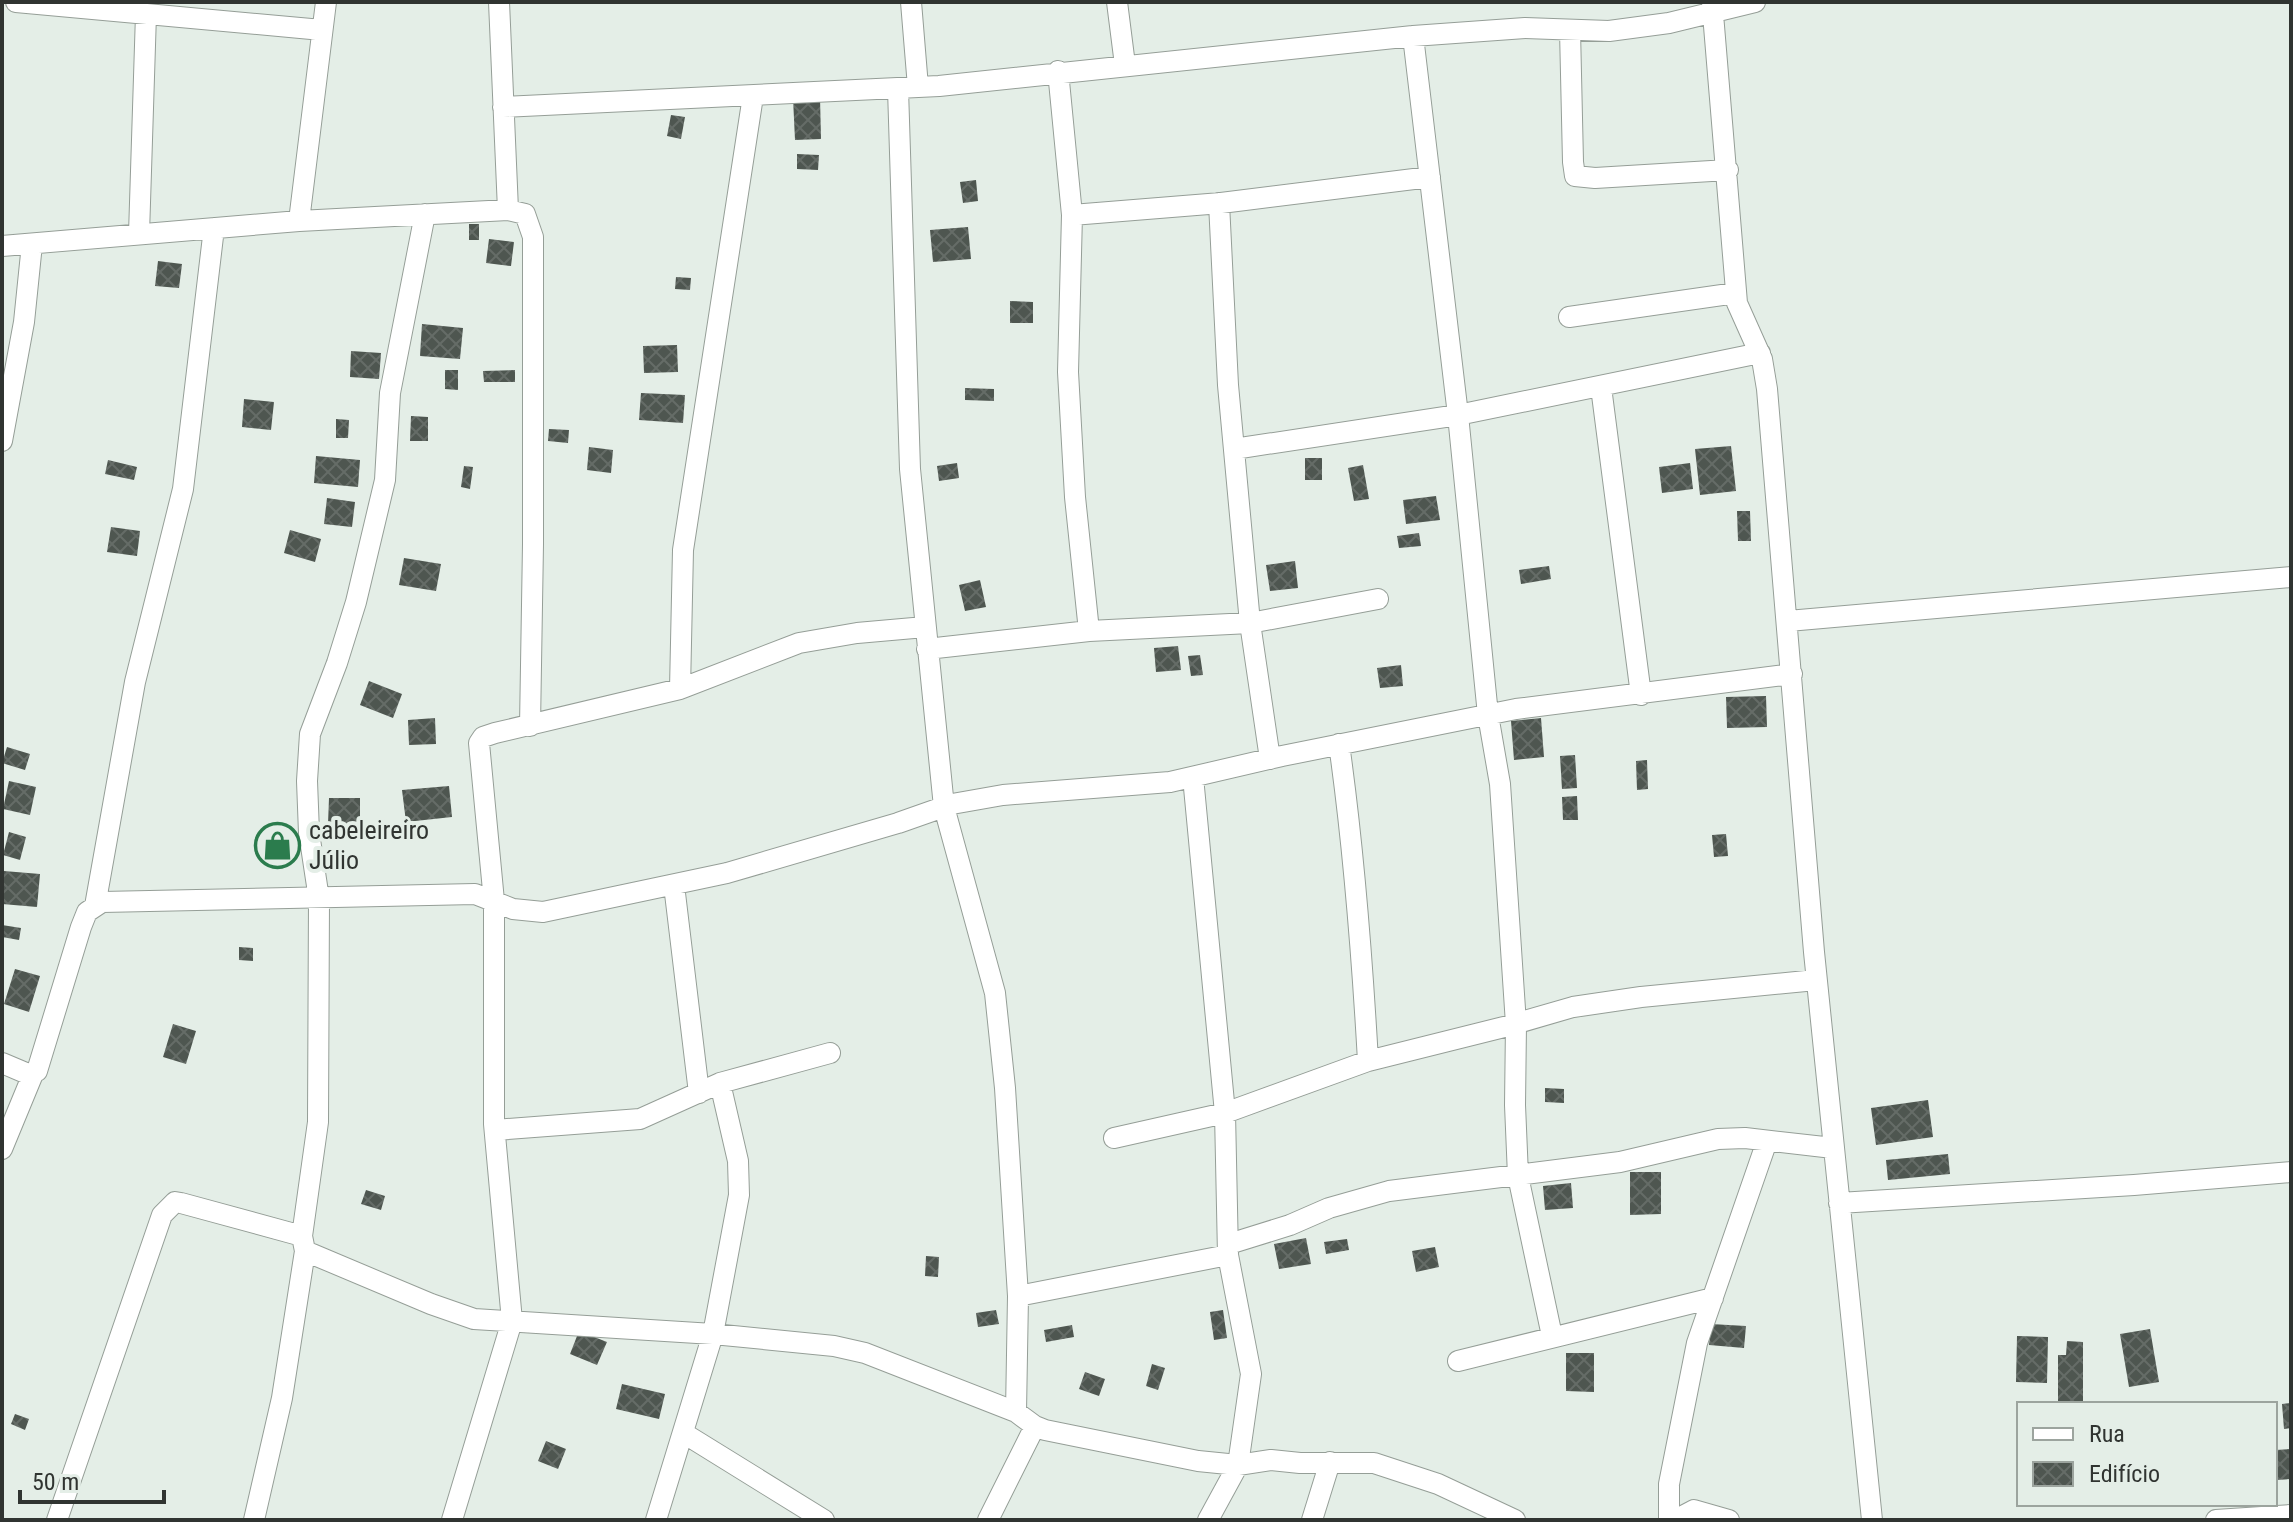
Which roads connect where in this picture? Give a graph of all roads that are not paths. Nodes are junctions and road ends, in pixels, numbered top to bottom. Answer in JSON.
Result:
{"nodes":[{"id":1,"x":16,"y":2,"type":"edge"},
{"id":2,"x":326,"y":2,"type":"edge"},
{"id":3,"x":499,"y":2,"type":"edge"},
{"id":4,"x":911,"y":2,"type":"edge"},
{"id":5,"x":1117,"y":2,"type":"edge"},
{"id":6,"x":1755,"y":2,"type":"edge"},
{"id":7,"x":50,"y":3,"type":"edge"},
{"id":8,"x":1713,"y":8,"type":"edge"},
{"id":9,"x":146,"y":14,"type":"junction"},
{"id":10,"x":322,"y":30,"type":"junction"},
{"id":11,"x":1570,"y":30,"type":"junction"},
{"id":12,"x":1413,"y":36,"type":"junction"},
{"id":13,"x":1125,"y":65,"type":"junction"},
{"id":14,"x":1058,"y":71,"type":"junction"},
{"id":15,"x":908,"y":88,"type":"junction"},
{"id":16,"x":753,"y":96,"type":"junction"},
{"id":17,"x":503,"y":107,"type":"junction"},
{"id":18,"x":1728,"y":170,"type":"junction"},
{"id":19,"x":1430,"y":177,"type":"junction"},
{"id":20,"x":1219,"y":203,"type":"junction"},
{"id":21,"x":508,"y":210,"type":"junction"},
{"id":22,"x":425,"y":214,"type":"junction"},
{"id":23,"x":1072,"y":215,"type":"junction"},
{"id":24,"x":299,"y":221,"type":"junction"},
{"id":25,"x":214,"y":228,"type":"junction"},
{"id":26,"x":139,"y":234,"type":"junction"},
{"id":27,"x":32,"y":244,"type":"junction"},
{"id":28,"x":2,"y":246,"type":"edge"},
{"id":29,"x":1736,"y":293,"type":"junction"},
{"id":30,"x":1569,"y":317,"type":"dead end"},
{"id":31,"x":1760,"y":353,"type":"junction"},
{"id":32,"x":1601,"y":387,"type":"junction"},
{"id":33,"x":1458,"y":415,"type":"junction"},
{"id":34,"x":3,"y":433,"type":"edge"},
{"id":35,"x":1234,"y":449,"type":"junction"},
{"id":36,"x":2291,"y":577,"type":"edge"},
{"id":37,"x":1378,"y":599,"type":"dead end"},
{"id":38,"x":1788,"y":621,"type":"junction"},
{"id":39,"x":1250,"y":623,"type":"junction"},
{"id":40,"x":925,"y":627,"type":"junction"},
{"id":41,"x":1089,"y":631,"type":"junction"},
{"id":42,"x":927,"y":649,"type":"junction"},
{"id":43,"x":1792,"y":674,"type":"junction"},
{"id":44,"x":680,"y":689,"type":"junction"},
{"id":45,"x":1641,"y":695,"type":"junction"},
{"id":46,"x":1488,"y":715,"type":"junction"},
{"id":47,"x":530,"y":726,"type":"junction"},
{"id":48,"x":1339,"y":744,"type":"junction"},
{"id":49,"x":1270,"y":759,"type":"junction"},
{"id":50,"x":1193,"y":777,"type":"junction"},
{"id":51,"x":944,"y":807,"type":"junction"},
{"id":52,"x":674,"y":885,"type":"junction"},
{"id":53,"x":319,"y":899,"type":"junction"},
{"id":54,"x":494,"y":901,"type":"junction"},
{"id":55,"x":95,"y":906,"type":"junction"},
{"id":56,"x":1816,"y":980,"type":"junction"},
{"id":57,"x":1516,"y":1024,"type":"junction"},
{"id":58,"x":830,"y":1053,"type":"dead end"},
{"id":59,"x":1368,"y":1061,"type":"junction"},
{"id":60,"x":2,"y":1063,"type":"edge"},
{"id":61,"x":33,"y":1074,"type":"junction"},
{"id":62,"x":720,"y":1083,"type":"junction"},
{"id":63,"x":699,"y":1093,"type":"junction"},
{"id":64,"x":1225,"y":1113,"type":"junction"},
{"id":65,"x":495,"y":1130,"type":"junction"},
{"id":66,"x":1114,"y":1138,"type":"dead end"},
{"id":67,"x":1767,"y":1141,"type":"junction"},
{"id":68,"x":1833,"y":1148,"type":"junction"},
{"id":69,"x":2,"y":1149,"type":"edge"},
{"id":70,"x":2291,"y":1172,"type":"edge"},
{"id":71,"x":1518,"y":1176,"type":"junction"},
{"id":72,"x":1839,"y":1203,"type":"junction"},
{"id":73,"x":303,"y":1244,"type":"junction"},
{"id":74,"x":1229,"y":1250,"type":"junction"},
{"id":75,"x":1018,"y":1296,"type":"junction"},
{"id":76,"x":1713,"y":1298,"type":"junction"},
{"id":77,"x":512,"y":1321,"type":"junction"},
{"id":78,"x":713,"y":1334,"type":"junction"},
{"id":79,"x":1552,"y":1336,"type":"junction"},
{"id":80,"x":1458,"y":1361,"type":"dead end"},
{"id":81,"x":1016,"y":1412,"type":"junction"},
{"id":82,"x":1035,"y":1426,"type":"junction"},
{"id":83,"x":685,"y":1434,"type":"junction"},
{"id":84,"x":1330,"y":1462,"type":"junction"},
{"id":85,"x":1238,"y":1465,"type":"junction"},
{"id":86,"x":2291,"y":1515,"type":"edge"},
{"id":87,"x":57,"y":1520,"type":"edge"},
{"id":88,"x":254,"y":1520,"type":"edge"},
{"id":89,"x":452,"y":1520,"type":"edge"},
{"id":90,"x":656,"y":1520,"type":"edge"},
{"id":91,"x":824,"y":1520,"type":"edge"},
{"id":92,"x":988,"y":1520,"type":"edge"},
{"id":93,"x":1208,"y":1520,"type":"edge"},
{"id":94,"x":1312,"y":1520,"type":"edge"},
{"id":95,"x":1515,"y":1520,"type":"edge"},
{"id":96,"x":1669,"y":1520,"type":"edge"},
{"id":97,"x":1675,"y":1520,"type":"edge"},
{"id":98,"x":1729,"y":1520,"type":"edge"},
{"id":99,"x":1872,"y":1520,"type":"edge"},
{"id":100,"x":2216,"y":1520,"type":"edge"}],
"edges":[{"from":1,"to":7,"type":"street"},
{"from":2,"to":10,"type":"street"},
{"from":3,"to":17,"type":"street"},
{"from":4,"to":15,"type":"street"},
{"from":5,"to":13,"type":"street"},
{"from":6,"to":8,"type":"street"},
{"from":7,"to":9,"type":"street"},
{"from":8,"to":11,"type":"street"},
{"from":8,"to":18,"type":"street"},
{"from":9,"to":10,"type":"street"},
{"from":9,"to":26,"type":"street"},
{"from":10,"to":24,"type":"street"},
{"from":11,"to":12,"type":"street"},
{"from":11,"to":18,"type":"street"},
{"from":12,"to":13,"type":"street"},
{"from":12,"to":19,"type":"street"},
{"from":13,"to":14,"type":"street"},
{"from":14,"to":15,"type":"street"},
{"from":14,"to":23,"type":"street"},
{"from":15,"to":16,"type":"street"},
{"from":15,"to":40,"type":"street"},
{"from":16,"to":17,"type":"street"},
{"from":16,"to":44,"type":"street"},
{"from":17,"to":21,"type":"street"},
{"from":18,"to":29,"type":"street"},
{"from":19,"to":20,"type":"street"},
{"from":19,"to":33,"type":"street"},
{"from":20,"to":23,"type":"street"},
{"from":20,"to":35,"type":"street"},
{"from":21,"to":22,"type":"street"},
{"from":21,"to":47,"type":"street"},
{"from":22,"to":24,"type":"street"},
{"from":22,"to":53,"type":"street"},
{"from":23,"to":41,"type":"street"},
{"from":24,"to":25,"type":"street"},
{"from":25,"to":26,"type":"street"},
{"from":25,"to":55,"type":"street"},
{"from":26,"to":27,"type":"street"},
{"from":27,"to":28,"type":"street"},
{"from":27,"to":34,"type":"street"},
{"from":29,"to":30,"type":"street"},
{"from":29,"to":31,"type":"street"},
{"from":31,"to":32,"type":"street"},
{"from":31,"to":38,"type":"street"},
{"from":32,"to":33,"type":"street"},
{"from":32,"to":45,"type":"street"},
{"from":33,"to":35,"type":"street"},
{"from":33,"to":46,"type":"street"},
{"from":35,"to":39,"type":"street"},
{"from":36,"to":38,"type":"street"},
{"from":37,"to":39,"type":"street"},
{"from":38,"to":43,"type":"street"},
{"from":39,"to":41,"type":"street"},
{"from":39,"to":49,"type":"street"},
{"from":40,"to":42,"type":"street"},
{"from":40,"to":44,"type":"street"},
{"from":41,"to":42,"type":"street"},
{"from":42,"to":51,"type":"street"},
{"from":43,"to":45,"type":"street"},
{"from":43,"to":56,"type":"street"},
{"from":44,"to":47,"type":"street"},
{"from":45,"to":46,"type":"street"},
{"from":46,"to":48,"type":"street"},
{"from":46,"to":57,"type":"street"},
{"from":47,"to":54,"type":"street"},
{"from":48,"to":49,"type":"street"},
{"from":48,"to":59,"type":"street"},
{"from":49,"to":50,"type":"street"},
{"from":50,"to":51,"type":"street"},
{"from":50,"to":64,"type":"street"},
{"from":51,"to":52,"type":"street"},
{"from":51,"to":75,"type":"street"},
{"from":52,"to":54,"type":"street"},
{"from":52,"to":63,"type":"street"},
{"from":53,"to":54,"type":"street"},
{"from":53,"to":55,"type":"street"},
{"from":53,"to":73,"type":"street"},
{"from":54,"to":65,"type":"street"},
{"from":55,"to":61,"type":"street"},
{"from":56,"to":57,"type":"street"},
{"from":56,"to":68,"type":"street"},
{"from":57,"to":59,"type":"street"},
{"from":57,"to":71,"type":"street"},
{"from":58,"to":62,"type":"street"},
{"from":59,"to":64,"type":"street"},
{"from":60,"to":61,"type":"street"},
{"from":61,"to":69,"type":"street"},
{"from":62,"to":63,"type":"street"},
{"from":62,"to":78,"type":"street"},
{"from":63,"to":65,"type":"street"},
{"from":64,"to":66,"type":"street"},
{"from":64,"to":74,"type":"street"},
{"from":65,"to":77,"type":"street"},
{"from":67,"to":68,"type":"street"},
{"from":67,"to":71,"type":"street"},
{"from":67,"to":76,"type":"street"},
{"from":68,"to":72,"type":"street"},
{"from":70,"to":72,"type":"street"},
{"from":71,"to":74,"type":"street"},
{"from":71,"to":79,"type":"street"},
{"from":72,"to":99,"type":"street"},
{"from":73,"to":77,"type":"street"},
{"from":73,"to":87,"type":"street"},
{"from":73,"to":88,"type":"street"},
{"from":74,"to":75,"type":"street"},
{"from":74,"to":85,"type":"street"},
{"from":75,"to":81,"type":"street"},
{"from":76,"to":79,"type":"street"},
{"from":76,"to":96,"type":"street"},
{"from":77,"to":78,"type":"street"},
{"from":77,"to":89,"type":"street"},
{"from":78,"to":81,"type":"street"},
{"from":78,"to":83,"type":"street"},
{"from":79,"to":80,"type":"street"},
{"from":81,"to":82,"type":"street"},
{"from":82,"to":85,"type":"street"},
{"from":82,"to":92,"type":"street"},
{"from":83,"to":90,"type":"street"},
{"from":83,"to":91,"type":"street"},
{"from":84,"to":85,"type":"street"},
{"from":84,"to":94,"type":"street"},
{"from":84,"to":95,"type":"street"},
{"from":85,"to":93,"type":"street"},
{"from":86,"to":100,"type":"street"},
{"from":97,"to":98,"type":"street"}]}
